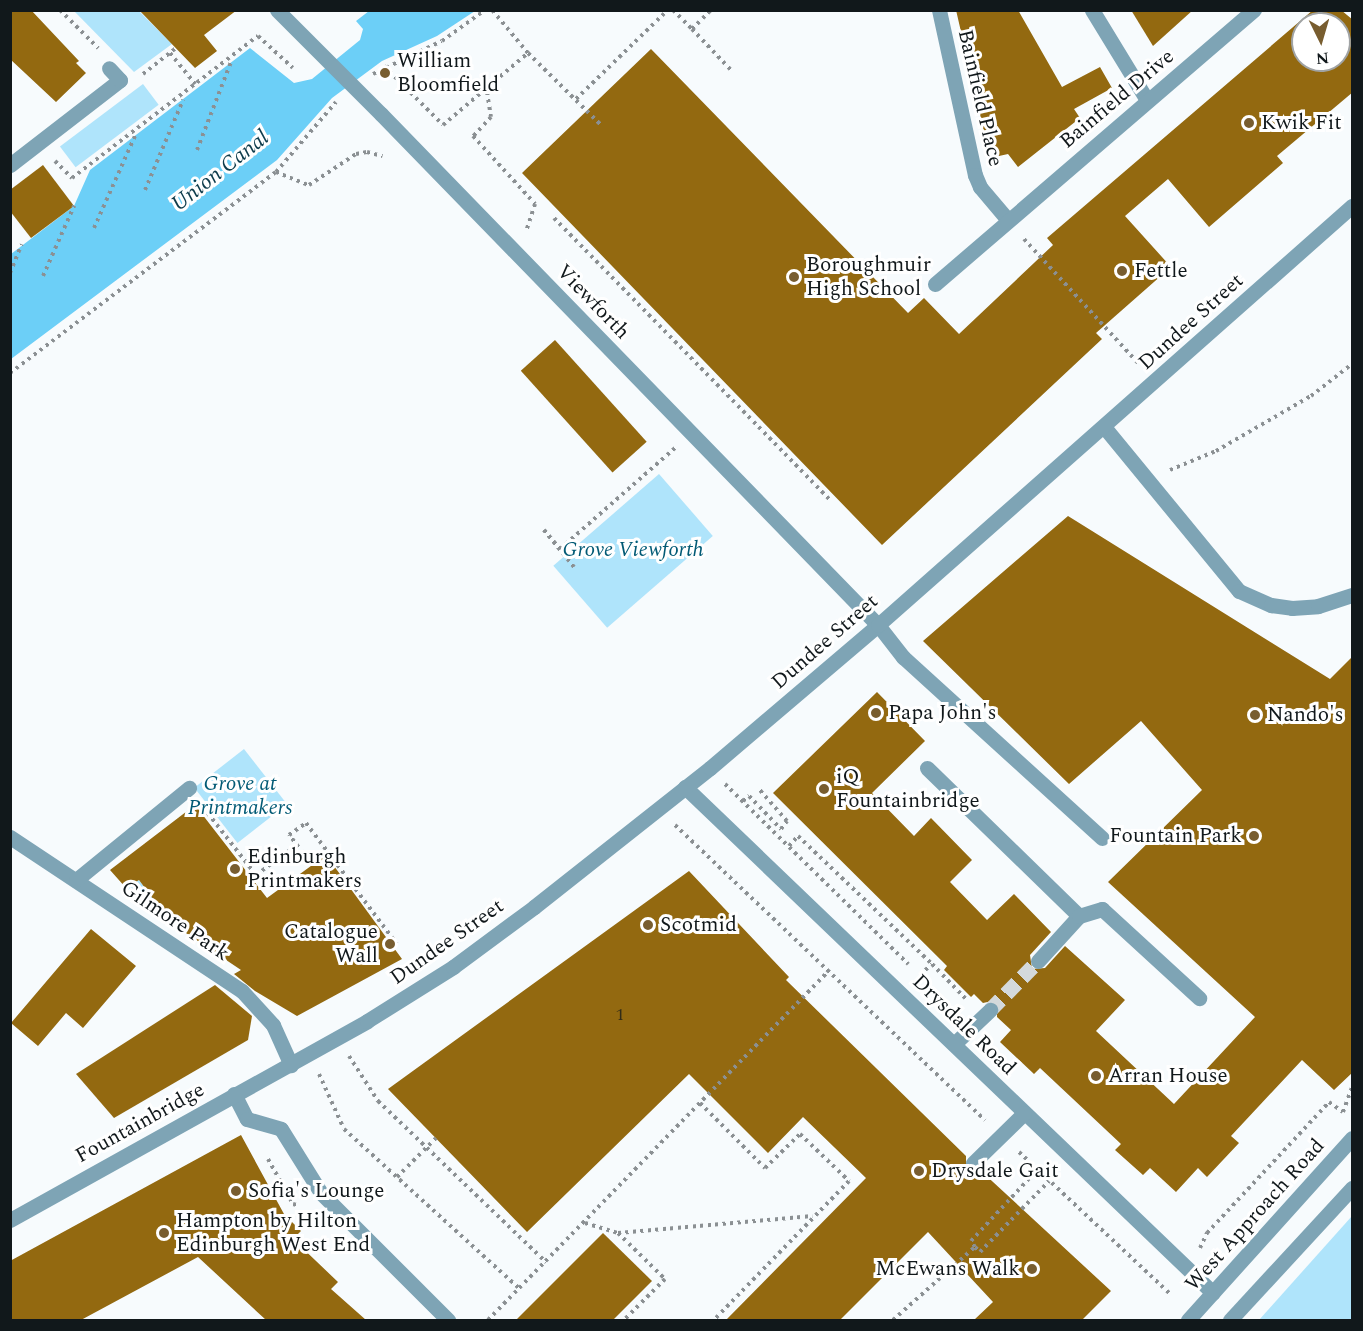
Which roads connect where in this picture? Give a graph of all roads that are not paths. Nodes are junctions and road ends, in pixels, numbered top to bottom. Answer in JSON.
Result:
{"nodes":[{"id":1,"x":277,"y":10,"type":"edge"},
{"id":2,"x":939,"y":10,"type":"edge"},
{"id":3,"x":1092,"y":10,"type":"edge"},
{"id":4,"x":1254,"y":10,"type":"edge"},
{"id":5,"x":109,"y":68,"type":"road end"},
{"id":6,"x":1147,"y":100,"type":"junction"},
{"id":7,"x":10,"y":165,"type":"edge"},
{"id":8,"x":1353,"y":206,"type":"edge"},
{"id":9,"x":1008,"y":220,"type":"junction"},
{"id":10,"x":935,"y":284,"type":"dead end"},
{"id":11,"x":1105,"y":428,"type":"junction"},
{"id":12,"x":1353,"y":595,"type":"edge"},
{"id":13,"x":878,"y":625,"type":"junction"},
{"id":14,"x":927,"y":768,"type":"dead end"},
{"id":15,"x":685,"y":787,"type":"junction"},
{"id":16,"x":189,"y":788,"type":"road end"},
{"id":17,"x":10,"y":837,"type":"edge"},
{"id":18,"x":1102,"y":838,"type":"dead end"},
{"id":19,"x":76,"y":880,"type":"junction"},
{"id":20,"x":1079,"y":916,"type":"junction"},
{"id":21,"x":1038,"y":961,"type":"tunnel mouth"},
{"id":22,"x":1199,"y":998,"type":"dead end"},
{"id":23,"x":990,"y":1010,"type":"tunnel mouth"},
{"id":24,"x":954,"y":1044,"type":"junction"},
{"id":25,"x":291,"y":1065,"type":"junction"},
{"id":26,"x":234,"y":1094,"type":"junction"},
{"id":27,"x":1024,"y":1113,"type":"junction"},
{"id":28,"x":1353,"y":1138,"type":"edge"},
{"id":29,"x":973,"y":1163,"type":"dead end"},
{"id":30,"x":1353,"y":1188,"type":"edge"},
{"id":31,"x":10,"y":1220,"type":"edge"},
{"id":32,"x":1213,"y":1293,"type":"junction"},
{"id":33,"x":448,"y":1320,"type":"edge"},
{"id":34,"x":1188,"y":1320,"type":"edge"},
{"id":35,"x":1230,"y":1320,"type":"edge"}],
"edges":[{"from":1,"to":13,"type":"street","name":"Viewforth","bridge":true},
{"from":2,"to":9,"type":"street","name":"Bainfield Place"},
{"from":3,"to":6,"type":"street"},
{"from":4,"to":6,"type":"street","name":"Bainfield Drive"},
{"from":5,"to":7,"type":"street"},
{"from":6,"to":9,"type":"street","name":"Bainfield Drive"},
{"from":8,"to":11,"type":"street","name":"Dundee Street"},
{"from":9,"to":10,"type":"street","name":"Bainfield Drive"},
{"from":11,"to":12,"type":"street"},
{"from":11,"to":13,"type":"street","name":"Dundee Street"},
{"from":13,"to":15,"type":"street","name":"Dundee Street"},
{"from":13,"to":18,"type":"street","name":"Viewforth"},
{"from":14,"to":20,"type":"street"},
{"from":15,"to":24,"type":"street","name":"Drysdale Road"},
{"from":15,"to":25,"type":"street","name":"Dundee Street"},
{"from":16,"to":19,"type":"street"},
{"from":17,"to":19,"type":"street","name":"Gilmore Park"},
{"from":19,"to":25,"type":"street","name":"Gilmore Park"},
{"from":20,"to":21,"type":"street"},
{"from":20,"to":22,"type":"street"},
{"from":23,"to":24,"type":"street"},
{"from":24,"to":27,"type":"street","name":"Drysdale Road"},
{"from":25,"to":26,"type":"street","name":"Fountainbridge"},
{"from":26,"to":31,"type":"street","name":"Fountainbridge"},
{"from":26,"to":33,"type":"street"},
{"from":27,"to":29,"type":"street"},
{"from":27,"to":32,"type":"street","name":"Drysdale Road"},
{"from":28,"to":32,"type":"street","name":"West Approach Road"},
{"from":30,"to":35,"type":"street"},
{"from":32,"to":34,"type":"street","name":"West Approach Road"}]}
